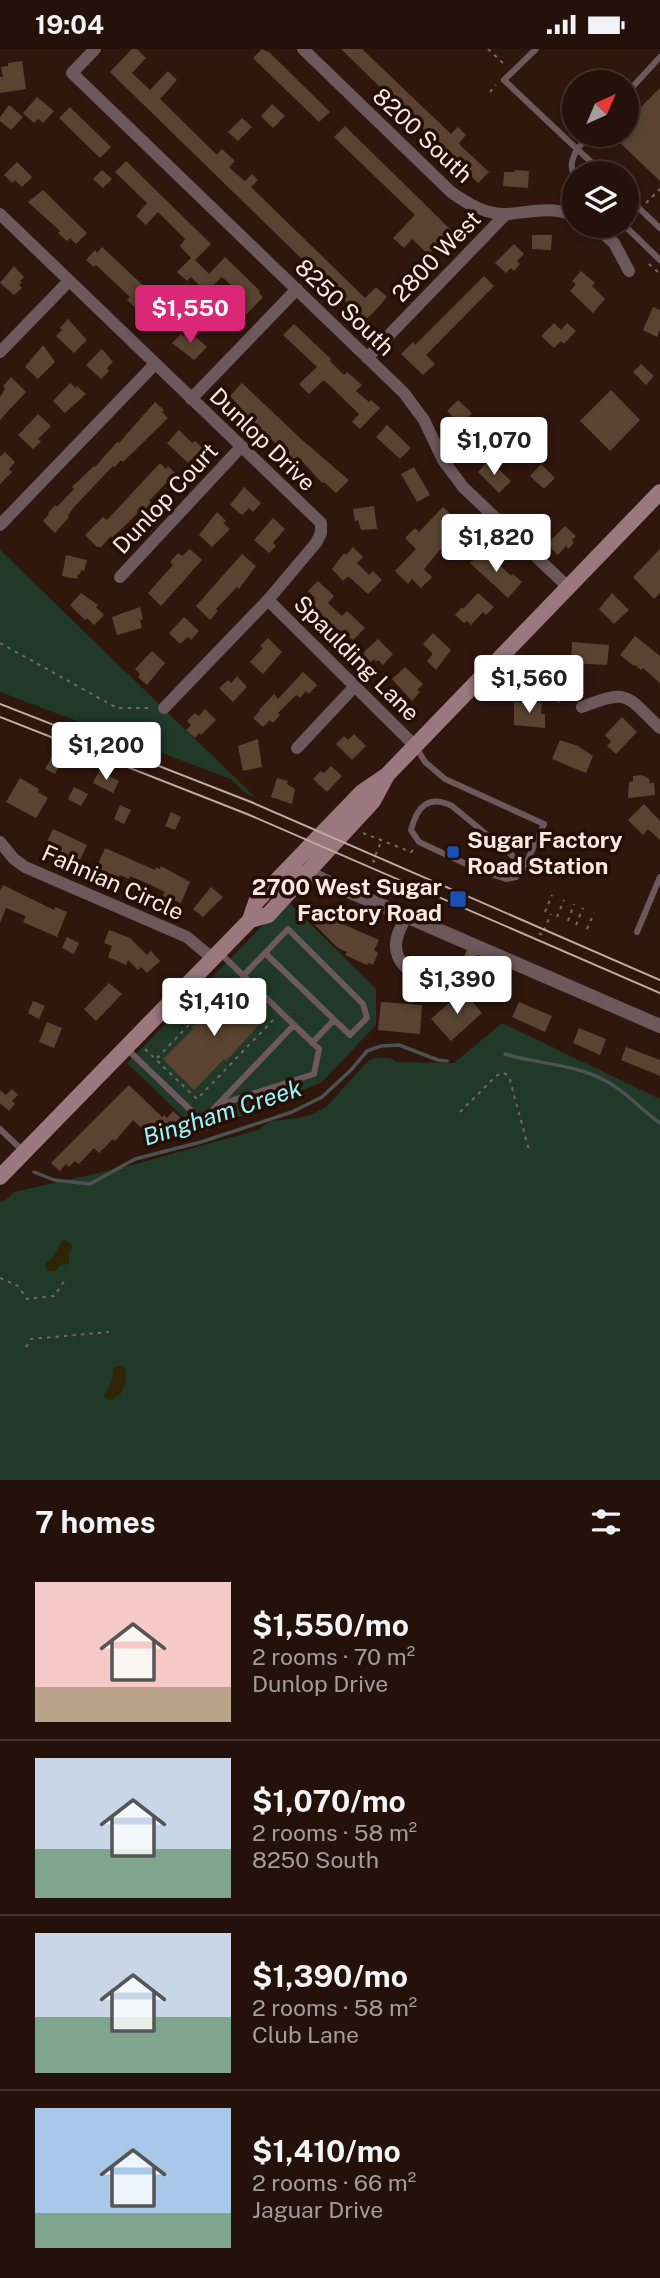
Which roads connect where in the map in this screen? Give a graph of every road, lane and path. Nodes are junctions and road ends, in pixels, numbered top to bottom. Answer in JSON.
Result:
{"nodes":[{"id":1,"x":95,"y":49,"type":"edge"},
{"id":2,"x":303,"y":49,"type":"edge"},
{"id":3,"x":488,"y":49,"type":"edge"},
{"id":4,"x":536,"y":49,"type":"edge"},
{"id":5,"x":660,"y":57,"type":"edge"},
{"id":6,"x":504,"y":64,"type":"dead end"},
{"id":7,"x":639,"y":80,"type":"edge"},
{"id":8,"x":577,"y":149,"type":"junction"},
{"id":9,"x":572,"y":161,"type":"edge"},
{"id":10,"x":590,"y":161,"type":"edge"},
{"id":11,"x":660,"y":189,"type":"edge"},
{"id":12,"x":645,"y":203,"type":"dead end"},
{"id":13,"x":639,"y":208,"type":"edge"},
{"id":14,"x":562,"y":212,"type":"edge"},
{"id":15,"x":0,"y":214,"type":"edge"},
{"id":16,"x":506,"y":214,"type":"junction"},
{"id":17,"x":660,"y":228,"type":"edge"},
{"id":18,"x":608,"y":238,"type":"edge"},
{"id":19,"x":637,"y":238,"type":"edge"},
{"id":20,"x":660,"y":260,"type":"edge"},
{"id":21,"x":649,"y":264,"type":"dead end"},
{"id":22,"x":629,"y":271,"type":"dead end"},
{"id":23,"x":660,"y":274,"type":"edge"},
{"id":24,"x":69,"y":281,"type":"junction"},
{"id":25,"x":297,"y":289,"type":"junction"},
{"id":26,"x":0,"y":352,"type":"edge"},
{"id":27,"x":367,"y":358,"type":"junction"},
{"id":28,"x":155,"y":364,"type":"junction"},
{"id":29,"x":191,"y":399,"type":"junction"},
{"id":30,"x":241,"y":447,"type":"junction"},
{"id":31,"x":660,"y":492,"type":"edge"},
{"id":32,"x":0,"y":525,"type":"edge"},
{"id":33,"x":120,"y":577,"type":"dead end"},
{"id":34,"x":569,"y":588,"type":"junction"},
{"id":35,"x":268,"y":600,"type":"junction"},
{"id":36,"x":0,"y":643,"type":"edge"},
{"id":37,"x":501,"y":685,"type":"dead end"},
{"id":38,"x":355,"y":686,"type":"junction"},
{"id":39,"x":559,"y":702,"type":"dead end"},
{"id":40,"x":582,"y":707,"type":"dead end"},
{"id":41,"x":164,"y":708,"type":"joint"},
{"id":42,"x":660,"y":728,"type":"edge"},
{"id":43,"x":415,"y":745,"type":"junction"},
{"id":44,"x":297,"y":748,"type":"dead end"},
{"id":45,"x":387,"y":775,"type":"junction"},
{"id":46,"x":359,"y":831,"type":"dead end"},
{"id":47,"x":382,"y":841,"type":"junction"},
{"id":48,"x":0,"y":842,"type":"edge"},
{"id":49,"x":414,"y":849,"type":"dead end"},
{"id":50,"x":375,"y":862,"type":"dead end"},
{"id":51,"x":525,"y":866,"type":"junction"},
{"id":52,"x":308,"y":872,"type":"junction"},
{"id":53,"x":660,"y":877,"type":"edge"},
{"id":54,"x":552,"y":895,"type":"dead end"},
{"id":55,"x":564,"y":900,"type":"dead end"},
{"id":56,"x":574,"y":904,"type":"dead end"},
{"id":57,"x":583,"y":908,"type":"dead end"},
{"id":58,"x":545,"y":912,"type":"dead end"},
{"id":59,"x":594,"y":913,"type":"dead end"},
{"id":60,"x":551,"y":914,"type":"dead end"},
{"id":61,"x":406,"y":916,"type":"junction"},
{"id":62,"x":557,"y":917,"type":"dead end"},
{"id":63,"x":250,"y":920,"type":"junction"},
{"id":64,"x":568,"y":921,"type":"dead end"},
{"id":65,"x":576,"y":925,"type":"dead end"},
{"id":66,"x":587,"y":929,"type":"dead end"},
{"id":67,"x":637,"y":932,"type":"dead end"},
{"id":68,"x":539,"y":933,"type":"dead end"},
{"id":69,"x":475,"y":946,"type":"junction"},
{"id":70,"x":265,"y":953,"type":"junction"},
{"id":71,"x":215,"y":955,"type":"junction"},
{"id":72,"x":229,"y":974,"type":"dead end"},
{"id":73,"x":243,"y":976,"type":"junction"},
{"id":74,"x":188,"y":1005,"type":"dead end"},
{"id":75,"x":183,"y":1010,"type":"dead end"},
{"id":76,"x":198,"y":1016,"type":"junction"},
{"id":77,"x":275,"y":1018,"type":"dead end"},
{"id":78,"x":194,"y":1020,"type":"junction"},
{"id":79,"x":334,"y":1020,"type":"junction"},
{"id":80,"x":294,"y":1025,"type":"junction"},
{"id":81,"x":660,"y":1026,"type":"edge"},
{"id":82,"x":312,"y":1043,"type":"junction"},
{"id":83,"x":125,"y":1047,"type":"junction"},
{"id":84,"x":145,"y":1049,"type":"dead end"},
{"id":85,"x":156,"y":1059,"type":"junction"},
{"id":86,"x":216,"y":1106,"type":"junction"},
{"id":87,"x":460,"y":1112,"type":"dead end"},
{"id":88,"x":0,"y":1129,"type":"edge"},
{"id":89,"x":529,"y":1150,"type":"dead end"},
{"id":90,"x":24,"y":1152,"type":"junction"},
{"id":91,"x":0,"y":1177,"type":"edge"},
{"id":92,"x":0,"y":1278,"type":"edge"},
{"id":93,"x":65,"y":1280,"type":"dead end"},
{"id":94,"x":109,"y":1332,"type":"dead end"},
{"id":95,"x":26,"y":1347,"type":"dead end"}],
"edges":[{"from":1,"to":25,"type":"street","name":"8250 South"},
{"from":2,"to":16,"type":"street","name":"8200 South"},
{"from":3,"to":6,"type":"path"},
{"from":4,"to":8,"type":"lane"},
{"from":5,"to":7,"type":"lane"},
{"from":8,"to":9,"type":"lane"},
{"from":8,"to":10,"type":"lane"},
{"from":11,"to":12,"type":"path"},
{"from":13,"to":17,"type":"lane"},
{"from":14,"to":16,"type":"street","name":"8200 South"},
{"from":15,"to":24,"type":"street","name":"Dunlop Drive"},
{"from":16,"to":27,"type":"street","name":"2800 West"},
{"from":18,"to":22,"type":"street"},
{"from":19,"to":20,"type":"lane"},
{"from":21,"to":23,"type":"path"},
{"from":24,"to":26,"type":"street"},
{"from":24,"to":28,"type":"street","name":"Dunlop Drive"},
{"from":25,"to":27,"type":"street","name":"8250 South"},
{"from":25,"to":29,"type":"street"},
{"from":27,"to":34,"type":"street","name":"8250 South"},
{"from":28,"to":29,"type":"street","name":"Dunlop Drive"},
{"from":28,"to":32,"type":"street"},
{"from":29,"to":30,"type":"street","name":"Dunlop Drive"},
{"from":30,"to":33,"type":"street","name":"Dunlop Court"},
{"from":30,"to":35,"type":"street","name":"Dunlop Drive"},
{"from":31,"to":34,"type":"main road"},
{"from":34,"to":43,"type":"main road"},
{"from":35,"to":38,"type":"street","name":"Spaulding Lane"},
{"from":35,"to":41,"type":"street","name":"Dunlop Drive"},
{"from":36,"to":41,"type":"path"},
{"from":37,"to":39,"type":"path"},
{"from":38,"to":43,"type":"street","name":"Spaulding Lane"},
{"from":38,"to":44,"type":"street"},
{"from":40,"to":42,"type":"street"},
{"from":43,"to":45,"type":"main road"},
{"from":43,"to":51,"type":"lane"},
{"from":45,"to":52,"type":"main road"},
{"from":45,"to":63,"type":"main road"},
{"from":46,"to":47,"type":"path"},
{"from":47,"to":49,"type":"path"},
{"from":47,"to":50,"type":"path"},
{"from":48,"to":71,"type":"street","name":"Fahnian Circle"},
{"from":51,"to":51,"type":"lane"},
{"from":52,"to":61,"type":"street"},
{"from":52,"to":63,"type":"main road"},
{"from":53,"to":67,"type":"lane"},
{"from":54,"to":58,"type":"path"},
{"from":55,"to":62,"type":"path"},
{"from":56,"to":64,"type":"path"},
{"from":57,"to":65,"type":"path"},
{"from":59,"to":66,"type":"path"},
{"from":60,"to":68,"type":"path"},
{"from":61,"to":69,"type":"street"},
{"from":61,"to":69,"type":"street"},
{"from":63,"to":71,"type":"main road"},
{"from":69,"to":81,"type":"street"},
{"from":70,"to":73,"type":"lane"},
{"from":70,"to":79,"type":"lane"},
{"from":70,"to":79,"type":"lane"},
{"from":71,"to":73,"type":"lane"},
{"from":71,"to":83,"type":"main road"},
{"from":72,"to":76,"type":"path"},
{"from":73,"to":80,"type":"lane"},
{"from":74,"to":76,"type":"path"},
{"from":75,"to":78,"type":"path"},
{"from":76,"to":78,"type":"path"},
{"from":77,"to":85,"type":"path"},
{"from":78,"to":85,"type":"path"},
{"from":79,"to":82,"type":"lane"},
{"from":80,"to":82,"type":"lane"},
{"from":80,"to":86,"type":"lane"},
{"from":82,"to":86,"type":"lane"},
{"from":83,"to":86,"type":"lane"},
{"from":83,"to":90,"type":"main road"},
{"from":84,"to":85,"type":"path"},
{"from":87,"to":89,"type":"path"},
{"from":88,"to":90,"type":"lane"},
{"from":90,"to":91,"type":"main road"},
{"from":92,"to":93,"type":"path"},
{"from":94,"to":95,"type":"path"}]}
